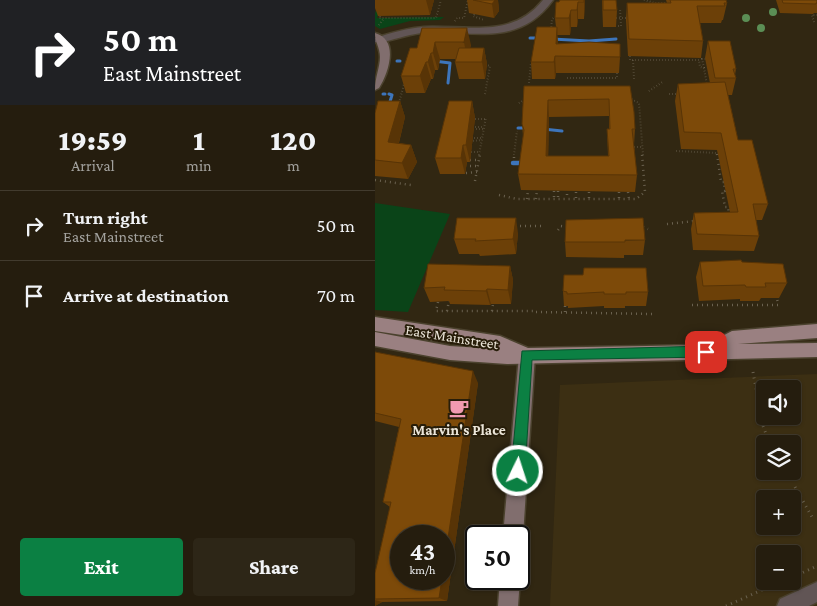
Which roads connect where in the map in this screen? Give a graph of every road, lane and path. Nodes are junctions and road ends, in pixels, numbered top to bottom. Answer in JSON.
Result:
{"nodes":[{"id":1,"x":441,"y":0,"type":"edge"},
{"id":2,"x":468,"y":0,"type":"edge"},
{"id":3,"x":548,"y":0,"type":"edge"},
{"id":4,"x":644,"y":0,"type":"edge"},
{"id":5,"x":668,"y":2,"type":"edge"},
{"id":6,"x":678,"y":3,"type":"edge"},
{"id":7,"x":620,"y":9,"type":"dead end"},
{"id":8,"x":557,"y":12,"type":"edge"},
{"id":9,"x":616,"y":13,"type":"edge"},
{"id":10,"x":621,"y":13,"type":"junction"},
{"id":11,"x":464,"y":15,"type":"junction"},
{"id":12,"x":817,"y":15,"type":"edge"},
{"id":13,"x":380,"y":16,"type":"dead end"},
{"id":14,"x":557,"y":16,"type":"junction"},
{"id":15,"x":561,"y":16,"type":"edge"},
{"id":16,"x":384,"y":18,"type":"junction"},
{"id":17,"x":634,"y":18,"type":"edge"},
{"id":18,"x":619,"y":19,"type":"junction"},
{"id":19,"x":488,"y":20,"type":"dead end"},
{"id":20,"x":552,"y":20,"type":"junction"},
{"id":21,"x":557,"y":20,"type":"edge"},
{"id":22,"x":455,"y":22,"type":"dead end"},
{"id":23,"x":814,"y":22,"type":"dead end"},
{"id":24,"x":551,"y":24,"type":"junction"},
{"id":25,"x":557,"y":24,"type":"edge"},
{"id":26,"x":379,"y":25,"type":"dead end"},
{"id":27,"x":618,"y":26,"type":"edge"},
{"id":28,"x":553,"y":34,"type":"edge"},
{"id":29,"x":377,"y":38,"type":"edge"},
{"id":30,"x":630,"y":56,"type":"edge"},
{"id":31,"x":633,"y":60,"type":"junction"},
{"id":32,"x":706,"y":60,"type":"edge"},
{"id":33,"x":535,"y":61,"type":"edge"},
{"id":34,"x":487,"y":65,"type":"dead end"},
{"id":35,"x":704,"y":67,"type":"junction"},
{"id":36,"x":708,"y":67,"type":"edge"},
{"id":37,"x":530,"y":69,"type":"junction"},
{"id":38,"x":534,"y":69,"type":"edge"},
{"id":39,"x":591,"y":72,"type":"edge"},
{"id":40,"x":580,"y":73,"type":"edge"},
{"id":41,"x":587,"y":73,"type":"edge"},
{"id":42,"x":617,"y":73,"type":"edge"},
{"id":43,"x":482,"y":78,"type":"edge"},
{"id":44,"x":487,"y":78,"type":"junction"},
{"id":45,"x":567,"y":78,"type":"dead end"},
{"id":46,"x":580,"y":78,"type":"junction"},
{"id":47,"x":589,"y":78,"type":"junction"},
{"id":48,"x":601,"y":78,"type":"junction"},
{"id":49,"x":605,"y":78,"type":"junction"},
{"id":50,"x":634,"y":79,"type":"dead end"},
{"id":51,"x":664,"y":81,"type":"dead end"},
{"id":52,"x":409,"y":83,"type":"edge"},
{"id":53,"x":529,"y":84,"type":"edge"},
{"id":54,"x":710,"y":85,"type":"edge"},
{"id":55,"x":375,"y":86,"type":"edge"},
{"id":56,"x":402,"y":91,"type":"junction"},
{"id":57,"x":407,"y":91,"type":"edge"},
{"id":58,"x":649,"y":91,"type":"dead end"},
{"id":59,"x":484,"y":92,"type":"dead end"},
{"id":60,"x":669,"y":94,"type":"dead end"},
{"id":61,"x":621,"y":98,"type":"edge"},
{"id":62,"x":681,"y":98,"type":"edge"},
{"id":63,"x":519,"y":102,"type":"dead end"},
{"id":64,"x":528,"y":103,"type":"edge"},
{"id":65,"x":399,"y":104,"type":"edge"},
{"id":66,"x":634,"y":107,"type":"edge"},
{"id":67,"x":640,"y":107,"type":"junction"},
{"id":68,"x":634,"y":112,"type":"edge"},
{"id":69,"x":640,"y":112,"type":"junction"},
{"id":70,"x":475,"y":119,"type":"dead end"},
{"id":71,"x":632,"y":122,"type":"edge"},
{"id":72,"x":641,"y":124,"type":"junction"},
{"id":73,"x":635,"y":125,"type":"edge"},
{"id":74,"x":473,"y":127,"type":"edge"},
{"id":75,"x":484,"y":128,"type":"junction"},
{"id":76,"x":476,"y":129,"type":"dead end"},
{"id":77,"x":517,"y":131,"type":"dead end"},
{"id":78,"x":636,"y":134,"type":"edge"},
{"id":79,"x":641,"y":135,"type":"junction"},
{"id":80,"x":524,"y":136,"type":"edge"},
{"id":81,"x":516,"y":137,"type":"junction"},
{"id":82,"x":474,"y":138,"type":"dead end"},
{"id":83,"x":482,"y":139,"type":"junction"},
{"id":84,"x":470,"y":141,"type":"edge"},
{"id":85,"x":634,"y":144,"type":"edge"},
{"id":86,"x":642,"y":145,"type":"junction"},
{"id":87,"x":630,"y":147,"type":"edge"},
{"id":88,"x":469,"y":148,"type":"edge"},
{"id":89,"x":515,"y":148,"type":"junction"},
{"id":90,"x":521,"y":148,"type":"edge"},
{"id":91,"x":717,"y":148,"type":"edge"},
{"id":92,"x":480,"y":150,"type":"junction"},
{"id":93,"x":676,"y":151,"type":"dead end"},
{"id":94,"x":471,"y":152,"type":"dead end"},
{"id":95,"x":637,"y":152,"type":"edge"},
{"id":96,"x":643,"y":152,"type":"junction"},
{"id":97,"x":514,"y":153,"type":"junction"},
{"id":98,"x":520,"y":153,"type":"edge"},
{"id":99,"x":717,"y":153,"type":"junction"},
{"id":100,"x":514,"y":158,"type":"dead end"},
{"id":101,"x":470,"y":160,"type":"dead end"},
{"id":102,"x":479,"y":160,"type":"junction"},
{"id":103,"x":718,"y":161,"type":"junction"},
{"id":104,"x":723,"y":161,"type":"edge"},
{"id":105,"x":465,"y":166,"type":"dead end"},
{"id":106,"x":478,"y":166,"type":"junction"},
{"id":107,"x":465,"y":172,"type":"dead end"},
{"id":108,"x":477,"y":172,"type":"junction"},
{"id":109,"x":395,"y":176,"type":"edge"},
{"id":110,"x":389,"y":178,"type":"edge"},
{"id":111,"x":402,"y":178,"type":"edge"},
{"id":112,"x":375,"y":180,"type":"edge"},
{"id":113,"x":723,"y":180,"type":"junction"},
{"id":114,"x":475,"y":181,"type":"dead end"},
{"id":115,"x":387,"y":182,"type":"junction"},
{"id":116,"x":391,"y":182,"type":"junction"},
{"id":117,"x":728,"y":182,"type":"edge"},
{"id":118,"x":399,"y":184,"type":"junction"},
{"id":119,"x":411,"y":185,"type":"dead end"},
{"id":120,"x":528,"y":190,"type":"edge"},
{"id":121,"x":537,"y":190,"type":"edge"},
{"id":122,"x":567,"y":190,"type":"edge"},
{"id":123,"x":607,"y":190,"type":"edge"},
{"id":124,"x":554,"y":191,"type":"edge"},
{"id":125,"x":559,"y":191,"type":"edge"},
{"id":126,"x":545,"y":192,"type":"edge"},
{"id":127,"x":576,"y":192,"type":"edge"},
{"id":128,"x":589,"y":192,"type":"edge"},
{"id":129,"x":619,"y":192,"type":"edge"},
{"id":130,"x":628,"y":192,"type":"edge"},
{"id":131,"x":499,"y":195,"type":"dead end"},
{"id":132,"x":527,"y":199,"type":"junction"},
{"id":133,"x":536,"y":199,"type":"junction"},
{"id":134,"x":545,"y":199,"type":"junction"},
{"id":135,"x":554,"y":199,"type":"junction"},
{"id":136,"x":558,"y":199,"type":"junction"},
{"id":137,"x":567,"y":199,"type":"junction"},
{"id":138,"x":576,"y":199,"type":"junction"},
{"id":139,"x":589,"y":199,"type":"junction"},
{"id":140,"x":607,"y":199,"type":"junction"},
{"id":141,"x":619,"y":199,"type":"junction"},
{"id":142,"x":629,"y":199,"type":"junction"},
{"id":143,"x":728,"y":206,"type":"junction"},
{"id":144,"x":733,"y":207,"type":"edge"},
{"id":145,"x":733,"y":214,"type":"edge"},
{"id":146,"x":667,"y":224,"type":"dead end"},
{"id":147,"x":512,"y":226,"type":"edge"},
{"id":148,"x":542,"y":226,"type":"dead end"},
{"id":149,"x":570,"y":227,"type":"edge"},
{"id":150,"x":639,"y":227,"type":"edge"},
{"id":151,"x":698,"y":229,"type":"edge"},
{"id":152,"x":558,"y":230,"type":"dead end"},
{"id":153,"x":648,"y":230,"type":"dead end"},
{"id":154,"x":722,"y":298,"type":"edge"},
{"id":155,"x":736,"y":298,"type":"edge"},
{"id":156,"x":761,"y":298,"type":"edge"},
{"id":157,"x":777,"y":298,"type":"edge"},
{"id":158,"x":717,"y":299,"type":"edge"},
{"id":159,"x":707,"y":300,"type":"edge"},
{"id":160,"x":449,"y":301,"type":"edge"},
{"id":161,"x":743,"y":301,"type":"edge"},
{"id":162,"x":438,"y":302,"type":"edge"},
{"id":163,"x":458,"y":304,"type":"edge"},
{"id":164,"x":468,"y":304,"type":"edge"},
{"id":165,"x":493,"y":304,"type":"edge"},
{"id":166,"x":503,"y":304,"type":"edge"},
{"id":167,"x":478,"y":305,"type":"edge"},
{"id":168,"x":483,"y":305,"type":"edge"},
{"id":169,"x":602,"y":305,"type":"edge"},
{"id":170,"x":627,"y":305,"type":"edge"},
{"id":171,"x":692,"y":305,"type":"dead end"},
{"id":172,"x":707,"y":305,"type":"junction"},
{"id":173,"x":718,"y":305,"type":"junction"},
{"id":174,"x":723,"y":305,"type":"junction"},
{"id":175,"x":738,"y":305,"type":"junction"},
{"id":176,"x":743,"y":305,"type":"junction"},
{"id":177,"x":763,"y":305,"type":"junction"},
{"id":178,"x":565,"y":306,"type":"edge"},
{"id":179,"x":587,"y":306,"type":"edge"},
{"id":180,"x":638,"y":306,"type":"edge"},
{"id":181,"x":582,"y":308,"type":"edge"},
{"id":182,"x":607,"y":308,"type":"edge"},
{"id":183,"x":622,"y":308,"type":"edge"},
{"id":184,"x":447,"y":311,"type":"junction"},
{"id":185,"x":457,"y":311,"type":"junction"},
{"id":186,"x":467,"y":311,"type":"junction"},
{"id":187,"x":477,"y":311,"type":"junction"},
{"id":188,"x":482,"y":311,"type":"junction"},
{"id":189,"x":492,"y":311,"type":"junction"},
{"id":190,"x":503,"y":311,"type":"junction"},
{"id":191,"x":565,"y":313,"type":"junction"},
{"id":192,"x":582,"y":314,"type":"junction"},
{"id":193,"x":587,"y":314,"type":"junction"},
{"id":194,"x":604,"y":314,"type":"junction"},
{"id":195,"x":622,"y":314,"type":"junction"},
{"id":196,"x":627,"y":314,"type":"junction"},
{"id":197,"x":639,"y":314,"type":"junction"},
{"id":198,"x":653,"y":314,"type":"dead end"},
{"id":199,"x":375,"y":324,"type":"edge"},
{"id":200,"x":817,"y":331,"type":"edge"},
{"id":201,"x":375,"y":339,"type":"edge"},
{"id":202,"x":817,"y":350,"type":"edge"},
{"id":203,"x":706,"y":352,"type":"junction"},
{"id":204,"x":527,"y":355,"type":"junction"},
{"id":205,"x":753,"y":372,"type":"dead end"},
{"id":206,"x":766,"y":435,"type":"edge"},
{"id":207,"x":795,"y":487,"type":"dead end"},
{"id":208,"x":812,"y":517,"type":"dead end"},
{"id":209,"x":514,"y":525,"type":"edge"},
{"id":210,"x":817,"y":566,"type":"edge"},
{"id":211,"x":801,"y":573,"type":"joint"},
{"id":212,"x":811,"y":587,"type":"edge"},
{"id":213,"x":509,"y":590,"type":"edge"},
{"id":214,"x":762,"y":590,"type":"edge"},
{"id":215,"x":508,"y":606,"type":"edge"},
{"id":216,"x":726,"y":606,"type":"edge"},
{"id":217,"x":787,"y":606,"type":"edge"}],
"edges":[{"from":1,"to":16,"type":"path"},
{"from":2,"to":11,"type":"path"},
{"from":3,"to":29,"type":"street"},
{"from":4,"to":5,"type":"path"},
{"from":5,"to":6,"type":"path"},
{"from":7,"to":10,"type":"path"},
{"from":8,"to":14,"type":"path"},
{"from":9,"to":10,"type":"path"},
{"from":10,"to":18,"type":"path"},
{"from":11,"to":19,"type":"path"},
{"from":11,"to":22,"type":"path"},
{"from":12,"to":23,"type":"path"},
{"from":13,"to":16,"type":"path"},
{"from":14,"to":15,"type":"path"},
{"from":14,"to":20,"type":"path"},
{"from":16,"to":26,"type":"path"},
{"from":17,"to":18,"type":"path"},
{"from":18,"to":27,"type":"path"},
{"from":20,"to":21,"type":"path"},
{"from":20,"to":24,"type":"path"},
{"from":24,"to":25,"type":"path"},
{"from":24,"to":28,"type":"path"},
{"from":29,"to":55,"type":"main road"},
{"from":30,"to":31,"type":"path"},
{"from":31,"to":35,"type":"path"},
{"from":31,"to":50,"type":"path"},
{"from":32,"to":35,"type":"path"},
{"from":33,"to":37,"type":"path"},
{"from":34,"to":44,"type":"path"},
{"from":35,"to":36,"type":"path"},
{"from":35,"to":54,"type":"path"},
{"from":37,"to":38,"type":"path"},
{"from":37,"to":53,"type":"path"},
{"from":39,"to":47,"type":"path"},
{"from":40,"to":46,"type":"path"},
{"from":41,"to":47,"type":"path"},
{"from":42,"to":49,"type":"path"},
{"from":43,"to":44,"type":"path"},
{"from":44,"to":59,"type":"path"},
{"from":45,"to":46,"type":"path"},
{"from":46,"to":47,"type":"path"},
{"from":47,"to":48,"type":"path"},
{"from":48,"to":49,"type":"path"},
{"from":48,"to":49,"type":"path"},
{"from":51,"to":58,"type":"path"},
{"from":52,"to":56,"type":"path"},
{"from":56,"to":57,"type":"path"},
{"from":56,"to":65,"type":"path"},
{"from":60,"to":62,"type":"path"},
{"from":61,"to":67,"type":"path"},
{"from":63,"to":64,"type":"path"},
{"from":66,"to":67,"type":"path"},
{"from":67,"to":69,"type":"path"},
{"from":68,"to":69,"type":"path"},
{"from":69,"to":72,"type":"path"},
{"from":70,"to":75,"type":"path"},
{"from":71,"to":72,"type":"path"},
{"from":72,"to":73,"type":"path"},
{"from":72,"to":79,"type":"path"},
{"from":74,"to":75,"type":"path"},
{"from":75,"to":76,"type":"path"},
{"from":75,"to":83,"type":"path"},
{"from":77,"to":81,"type":"path"},
{"from":78,"to":79,"type":"path"},
{"from":79,"to":86,"type":"path"},
{"from":80,"to":81,"type":"path"},
{"from":81,"to":89,"type":"path"},
{"from":82,"to":83,"type":"path"},
{"from":83,"to":84,"type":"path"},
{"from":83,"to":92,"type":"path"},
{"from":85,"to":86,"type":"path"},
{"from":86,"to":87,"type":"path"},
{"from":86,"to":96,"type":"path"},
{"from":88,"to":92,"type":"path"},
{"from":89,"to":90,"type":"path"},
{"from":89,"to":97,"type":"path"},
{"from":91,"to":99,"type":"path"},
{"from":92,"to":94,"type":"path"},
{"from":92,"to":102,"type":"path"},
{"from":93,"to":99,"type":"path"},
{"from":95,"to":96,"type":"path"},
{"from":96,"to":142,"type":"path"},
{"from":97,"to":98,"type":"path"},
{"from":97,"to":100,"type":"path"},
{"from":99,"to":103,"type":"path"},
{"from":101,"to":102,"type":"path"},
{"from":102,"to":106,"type":"path"},
{"from":103,"to":104,"type":"path"},
{"from":103,"to":113,"type":"path"},
{"from":105,"to":106,"type":"path"},
{"from":106,"to":108,"type":"path"},
{"from":107,"to":108,"type":"path"},
{"from":108,"to":114,"type":"path"},
{"from":109,"to":116,"type":"path"},
{"from":110,"to":115,"type":"path"},
{"from":111,"to":118,"type":"path"},
{"from":112,"to":115,"type":"path"},
{"from":113,"to":117,"type":"path"},
{"from":113,"to":143,"type":"path"},
{"from":115,"to":116,"type":"path"},
{"from":116,"to":118,"type":"path"},
{"from":118,"to":119,"type":"path"},
{"from":120,"to":132,"type":"path"},
{"from":121,"to":133,"type":"path"},
{"from":122,"to":137,"type":"path"},
{"from":123,"to":140,"type":"path"},
{"from":124,"to":135,"type":"path"},
{"from":125,"to":136,"type":"path"},
{"from":126,"to":134,"type":"path"},
{"from":127,"to":138,"type":"path"},
{"from":128,"to":139,"type":"path"},
{"from":129,"to":141,"type":"path"},
{"from":130,"to":142,"type":"path"},
{"from":131,"to":132,"type":"path"},
{"from":132,"to":133,"type":"path"},
{"from":133,"to":134,"type":"path"},
{"from":134,"to":135,"type":"path"},
{"from":135,"to":136,"type":"path"},
{"from":136,"to":137,"type":"path"},
{"from":137,"to":138,"type":"path"},
{"from":138,"to":139,"type":"path"},
{"from":139,"to":140,"type":"path"},
{"from":140,"to":141,"type":"path"},
{"from":141,"to":142,"type":"path"},
{"from":143,"to":144,"type":"path"},
{"from":143,"to":145,"type":"path"},
{"from":146,"to":151,"type":"path"},
{"from":147,"to":148,"type":"path"},
{"from":149,"to":152,"type":"path"},
{"from":150,"to":153,"type":"path"},
{"from":154,"to":174,"type":"path"},
{"from":155,"to":175,"type":"path"},
{"from":156,"to":177,"type":"path"},
{"from":157,"to":177,"type":"path"},
{"from":158,"to":173,"type":"path"},
{"from":159,"to":172,"type":"path"},
{"from":160,"to":184,"type":"path"},
{"from":161,"to":176,"type":"path"},
{"from":162,"to":184,"type":"path"},
{"from":163,"to":185,"type":"path"},
{"from":164,"to":186,"type":"path"},
{"from":165,"to":189,"type":"path"},
{"from":166,"to":190,"type":"path"},
{"from":167,"to":187,"type":"path"},
{"from":168,"to":188,"type":"path"},
{"from":169,"to":194,"type":"path"},
{"from":170,"to":196,"type":"path"},
{"from":171,"to":172,"type":"path"},
{"from":172,"to":173,"type":"path"},
{"from":173,"to":174,"type":"path"},
{"from":174,"to":175,"type":"path"},
{"from":175,"to":176,"type":"path"},
{"from":176,"to":177,"type":"path"},
{"from":178,"to":191,"type":"path"},
{"from":179,"to":193,"type":"path"},
{"from":180,"to":197,"type":"path"},
{"from":181,"to":192,"type":"path"},
{"from":182,"to":194,"type":"path"},
{"from":183,"to":195,"type":"path"},
{"from":184,"to":185,"type":"path"},
{"from":185,"to":186,"type":"path"},
{"from":186,"to":187,"type":"path"},
{"from":187,"to":188,"type":"path"},
{"from":188,"to":189,"type":"path"},
{"from":189,"to":190,"type":"path"},
{"from":190,"to":191,"type":"path"},
{"from":191,"to":192,"type":"path"},
{"from":192,"to":193,"type":"path"},
{"from":193,"to":194,"type":"path"},
{"from":194,"to":195,"type":"path"},
{"from":195,"to":196,"type":"path"},
{"from":196,"to":197,"type":"path"},
{"from":197,"to":198,"type":"path"},
{"from":199,"to":204,"type":"main road","name":"East Mainstreet"},
{"from":200,"to":203,"type":"main road","name":"East Mainstreet"},
{"from":201,"to":204,"type":"main road","name":"East Mainstreet"},
{"from":202,"to":203,"type":"main road","name":"East Mainstreet"},
{"from":203,"to":204,"type":"main road","name":"East Mainstreet"},
{"from":204,"to":209,"type":"main road"},
{"from":205,"to":206,"type":"path"},
{"from":207,"to":208,"type":"path"},
{"from":210,"to":211,"type":"path"},
{"from":211,"to":212,"type":"path"},
{"from":212,"to":217,"type":"street"},
{"from":213,"to":215,"type":"main road"},
{"from":214,"to":216,"type":"path"}]}
